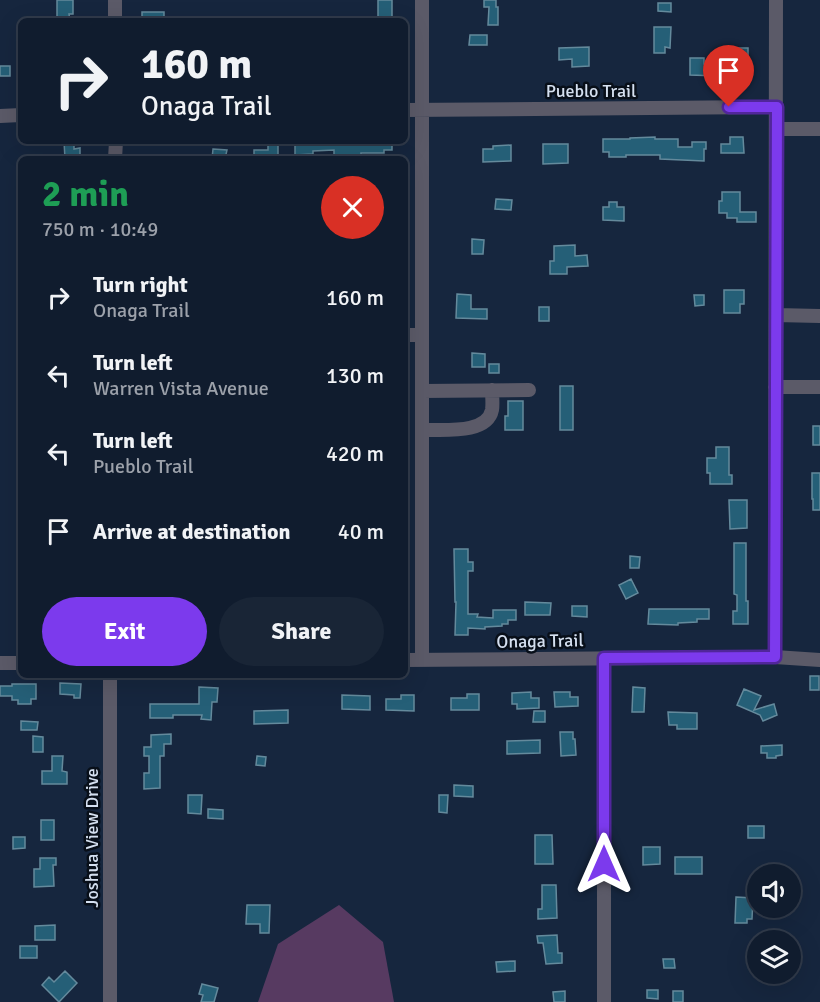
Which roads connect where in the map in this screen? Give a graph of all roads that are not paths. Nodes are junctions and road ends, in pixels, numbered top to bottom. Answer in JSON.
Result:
{"nodes":[{"id":1,"x":115,"y":0,"type":"edge"},
{"id":2,"x":422,"y":0,"type":"edge"},
{"id":3,"x":776,"y":0,"type":"edge"},
{"id":4,"x":115,"y":18,"type":"edge"},
{"id":5,"x":777,"y":107,"type":"junction"},
{"id":6,"x":408,"y":110,"type":"edge"},
{"id":7,"x":422,"y":110,"type":"junction"},
{"id":8,"x":18,"y":115,"type":"edge"},
{"id":9,"x":0,"y":116,"type":"edge"},
{"id":10,"x":777,"y":129,"type":"junction"},
{"id":11,"x":820,"y":129,"type":"edge"},
{"id":12,"x":776,"y":315,"type":"junction"},
{"id":13,"x":820,"y":316,"type":"edge"},
{"id":14,"x":408,"y":335,"type":"edge"},
{"id":15,"x":422,"y":335,"type":"junction"},
{"id":16,"x":775,"y":387,"type":"junction"},
{"id":17,"x":820,"y":387,"type":"edge"},
{"id":18,"x":492,"y":390,"type":"junction"},
{"id":19,"x":529,"y":390,"type":"dead end"},
{"id":20,"x":422,"y":391,"type":"junction"},
{"id":21,"x":422,"y":430,"type":"junction"},
{"id":22,"x":775,"y":657,"type":"junction"},
{"id":23,"x":604,"y":658,"type":"junction"},
{"id":24,"x":408,"y":660,"type":"edge"},
{"id":25,"x":422,"y":660,"type":"junction"},
{"id":26,"x":820,"y":660,"type":"edge"},
{"id":27,"x":0,"y":663,"type":"edge"},
{"id":28,"x":18,"y":663,"type":"edge"},
{"id":29,"x":110,"y":678,"type":"edge"},
{"id":30,"x":110,"y":1002,"type":"edge"},
{"id":31,"x":604,"y":1002,"type":"edge"}],
"edges":[{"from":1,"to":4,"type":"street"},
{"from":2,"to":7,"type":"street"},
{"from":3,"to":5,"type":"street"},
{"from":5,"to":7,"type":"street","name":"Pueblo Trail"},
{"from":5,"to":10,"type":"street"},
{"from":6,"to":7,"type":"street","name":"Pueblo Trail"},
{"from":7,"to":15,"type":"street"},
{"from":8,"to":9,"type":"street"},
{"from":10,"to":11,"type":"street"},
{"from":10,"to":12,"type":"street"},
{"from":12,"to":13,"type":"street"},
{"from":12,"to":16,"type":"street"},
{"from":14,"to":15,"type":"street"},
{"from":15,"to":20,"type":"street"},
{"from":16,"to":17,"type":"street"},
{"from":16,"to":22,"type":"street"},
{"from":18,"to":19,"type":"street"},
{"from":18,"to":20,"type":"street"},
{"from":18,"to":21,"type":"street"},
{"from":20,"to":21,"type":"street"},
{"from":21,"to":25,"type":"street"},
{"from":22,"to":23,"type":"street","name":"Onaga Trail"},
{"from":22,"to":26,"type":"street","name":"Onaga Trail"},
{"from":23,"to":25,"type":"street","name":"Onaga Trail"},
{"from":23,"to":31,"type":"street"},
{"from":24,"to":25,"type":"street","name":"Onaga Trail"},
{"from":27,"to":28,"type":"street"},
{"from":29,"to":30,"type":"street","name":"Joshua View Drive"}]}
